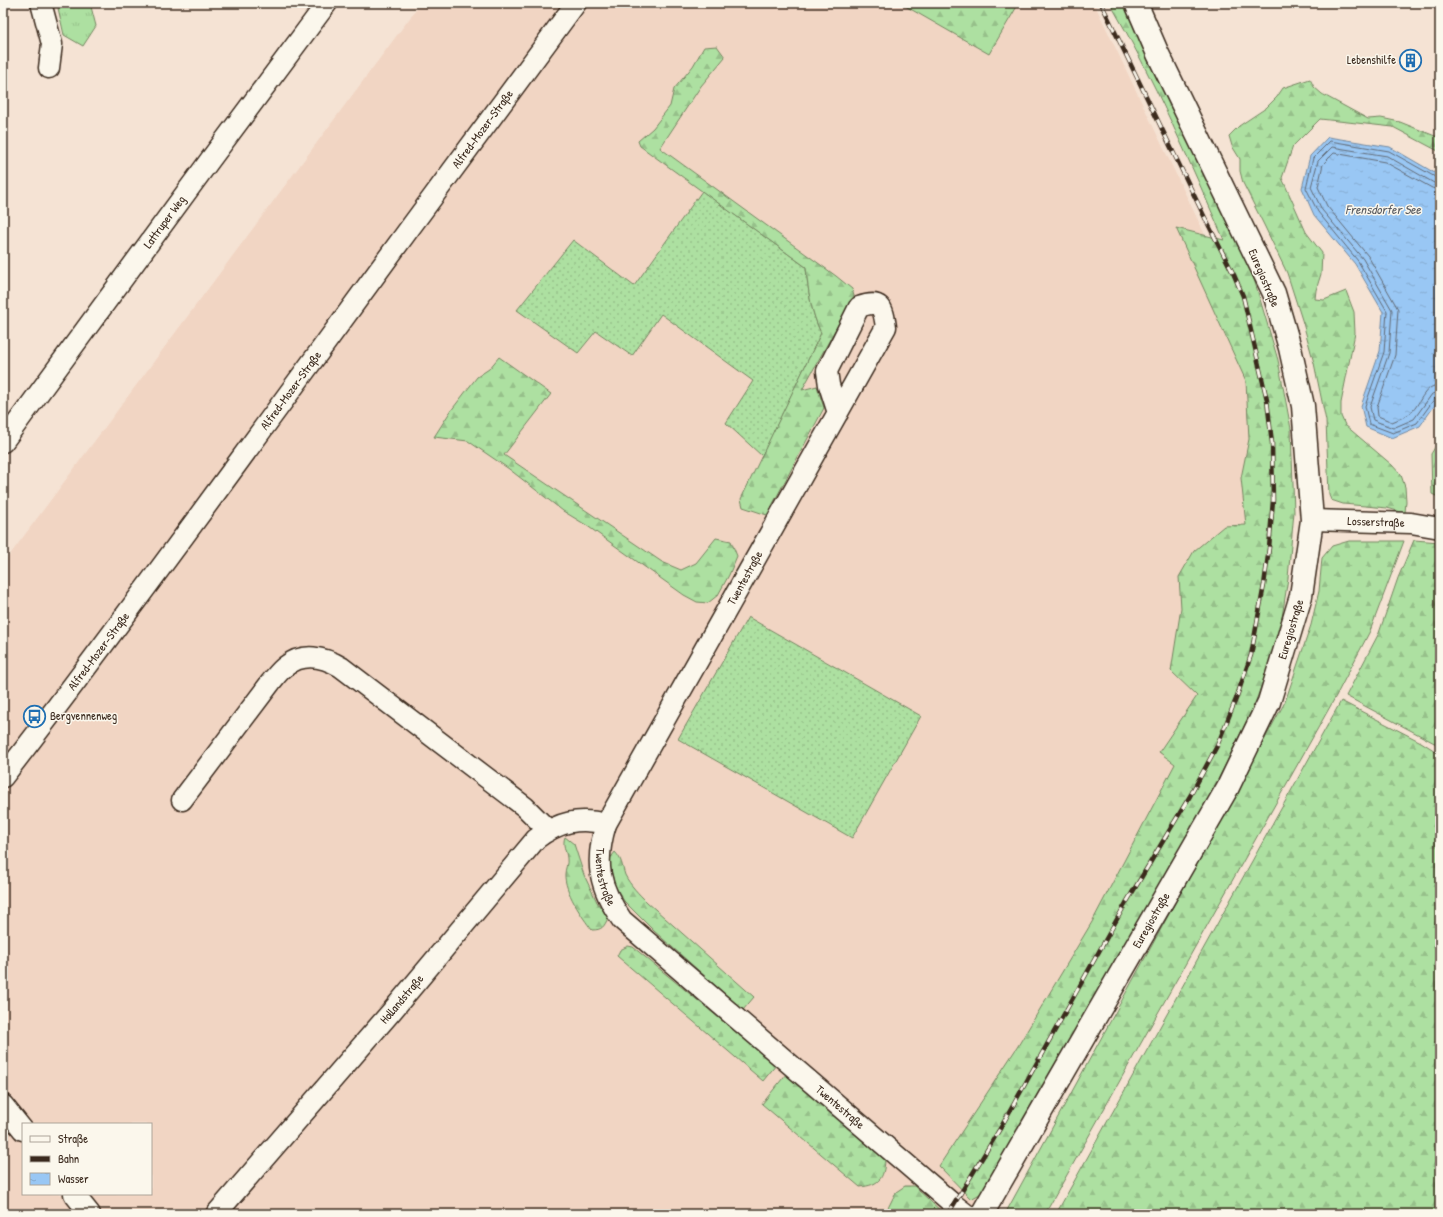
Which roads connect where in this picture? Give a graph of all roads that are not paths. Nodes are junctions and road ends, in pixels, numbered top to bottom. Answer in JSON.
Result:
{"nodes":[{"id":1,"x":41,"y":3,"type":"edge"},
{"id":2,"x":327,"y":3,"type":"edge"},
{"id":3,"x":576,"y":3,"type":"edge"},
{"id":4,"x":1136,"y":3,"type":"edge"},
{"id":5,"x":49,"y":68,"type":"dead end"},
{"id":6,"x":838,"y":413,"type":"junction"},
{"id":7,"x":9,"y":422,"type":"edge"},
{"id":8,"x":3,"y":442,"type":"edge"},
{"id":9,"x":1312,"y":520,"type":"junction"},
{"id":10,"x":1440,"y":528,"type":"edge"},
{"id":11,"x":3,"y":777,"type":"edge"},
{"id":12,"x":182,"y":800,"type":"dead end"},
{"id":13,"x":606,"y":824,"type":"junction"},
{"id":14,"x":548,"y":830,"type":"junction"},
{"id":15,"x":3,"y":1105,"type":"edge"},
{"id":16,"x":22,"y":1129,"type":"edge"},
{"id":17,"x":75,"y":1195,"type":"edge"},
{"id":18,"x":90,"y":1214,"type":"edge"},
{"id":19,"x":216,"y":1214,"type":"edge"},
{"id":20,"x":966,"y":1214,"type":"edge"},
{"id":21,"x":982,"y":1214,"type":"edge"}],
"edges":[{"from":1,"to":5,"type":"street"},
{"from":2,"to":7,"type":"street","name":"Lattruper Weg"},
{"from":3,"to":11,"type":"street","name":"Alfred-Mozer-Straße"},
{"from":4,"to":9,"type":"main road","name":"Euregiostraße"},
{"from":6,"to":6,"type":"street","name":"Twentestraße"},
{"from":6,"to":13,"type":"street","name":"Twentestraße"},
{"from":7,"to":8,"type":"street","name":"Lattruper Weg"},
{"from":9,"to":10,"type":"street","name":"Losserstraße"},
{"from":9,"to":21,"type":"main road","name":"Euregiostraße"},
{"from":12,"to":14,"type":"street"},
{"from":13,"to":14,"type":"street","name":"Hollandstraße"},
{"from":13,"to":20,"type":"street","name":"Twentestraße"},
{"from":14,"to":19,"type":"street","name":"Hollandstraße"},
{"from":15,"to":16,"type":"street"},
{"from":17,"to":18,"type":"street"}]}
